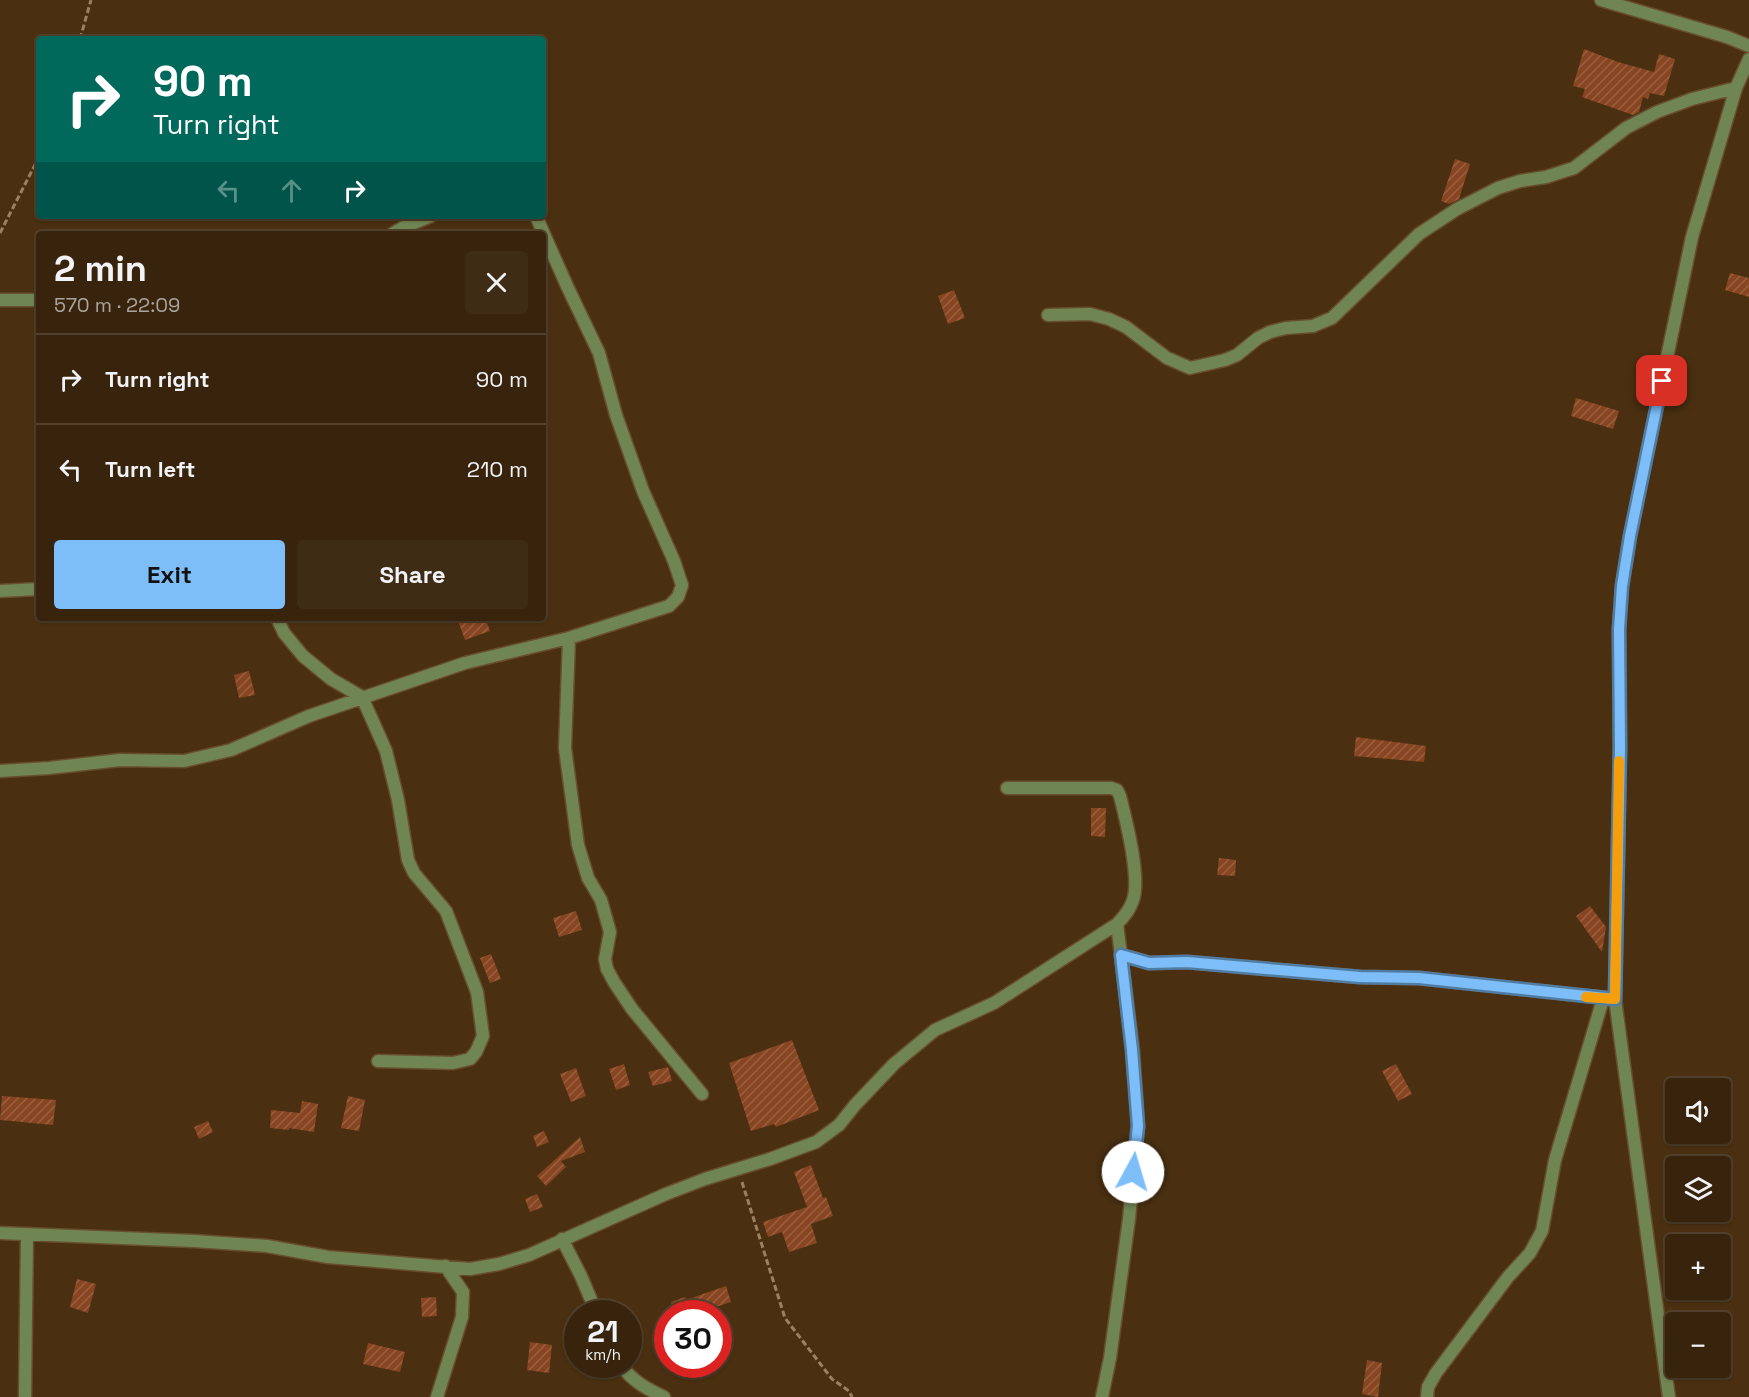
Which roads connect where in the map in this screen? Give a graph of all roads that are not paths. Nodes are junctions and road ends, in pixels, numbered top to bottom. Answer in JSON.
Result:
{"nodes":[{"id":1,"x":1601,"y":0,"type":"edge"},
{"id":2,"x":1749,"y":46,"type":"edge"},
{"id":3,"x":1749,"y":59,"type":"edge"},
{"id":4,"x":1736,"y":88,"type":"junction"},
{"id":5,"x":424,"y":219,"type":"edge"},
{"id":6,"x":397,"y":231,"type":"edge"},
{"id":7,"x":546,"y":239,"type":"edge"},
{"id":8,"x":0,"y":300,"type":"edge"},
{"id":9,"x":36,"y":300,"type":"edge"},
{"id":10,"x":1048,"y":315,"type":"dead end"},
{"id":11,"x":36,"y":589,"type":"edge"},
{"id":12,"x":0,"y":591,"type":"edge"},
{"id":13,"x":278,"y":621,"type":"edge"},
{"id":14,"x":569,"y":638,"type":"junction"},
{"id":15,"x":362,"y":697,"type":"junction"},
{"id":16,"x":0,"y":771,"type":"edge"},
{"id":17,"x":1007,"y":788,"type":"dead end"},
{"id":18,"x":1117,"y":924,"type":"junction"},
{"id":19,"x":1121,"y":955,"type":"junction"},
{"id":20,"x":1609,"y":999,"type":"junction"},
{"id":21,"x":378,"y":1061,"type":"dead end"},
{"id":22,"x":702,"y":1094,"type":"dead end"},
{"id":23,"x":0,"y":1233,"type":"edge"},
{"id":24,"x":27,"y":1234,"type":"junction"},
{"id":25,"x":562,"y":1239,"type":"junction"},
{"id":26,"x":445,"y":1266,"type":"junction"},
{"id":27,"x":591,"y":1300,"type":"edge"},
{"id":28,"x":632,"y":1378,"type":"edge"},
{"id":29,"x":25,"y":1397,"type":"edge"},
{"id":30,"x":437,"y":1397,"type":"edge"},
{"id":31,"x":664,"y":1397,"type":"edge"},
{"id":32,"x":1102,"y":1397,"type":"edge"},
{"id":33,"x":1427,"y":1397,"type":"edge"},
{"id":34,"x":1669,"y":1397,"type":"edge"}],
"edges":[{"from":1,"to":2,"type":"street"},
{"from":3,"to":4,"type":"street"},
{"from":4,"to":10,"type":"street"},
{"from":4,"to":20,"type":"street"},
{"from":5,"to":6,"type":"street"},
{"from":7,"to":14,"type":"street"},
{"from":8,"to":9,"type":"street"},
{"from":11,"to":12,"type":"street"},
{"from":13,"to":15,"type":"street"},
{"from":14,"to":15,"type":"street"},
{"from":14,"to":22,"type":"street"},
{"from":15,"to":16,"type":"street"},
{"from":15,"to":21,"type":"street"},
{"from":17,"to":18,"type":"street"},
{"from":18,"to":19,"type":"street"},
{"from":18,"to":25,"type":"street"},
{"from":19,"to":20,"type":"street"},
{"from":19,"to":32,"type":"street"},
{"from":20,"to":33,"type":"street"},
{"from":20,"to":34,"type":"street"},
{"from":23,"to":24,"type":"street"},
{"from":24,"to":26,"type":"street"},
{"from":24,"to":29,"type":"street"},
{"from":25,"to":26,"type":"street"},
{"from":25,"to":27,"type":"street"},
{"from":26,"to":30,"type":"street"},
{"from":28,"to":31,"type":"street"}]}
